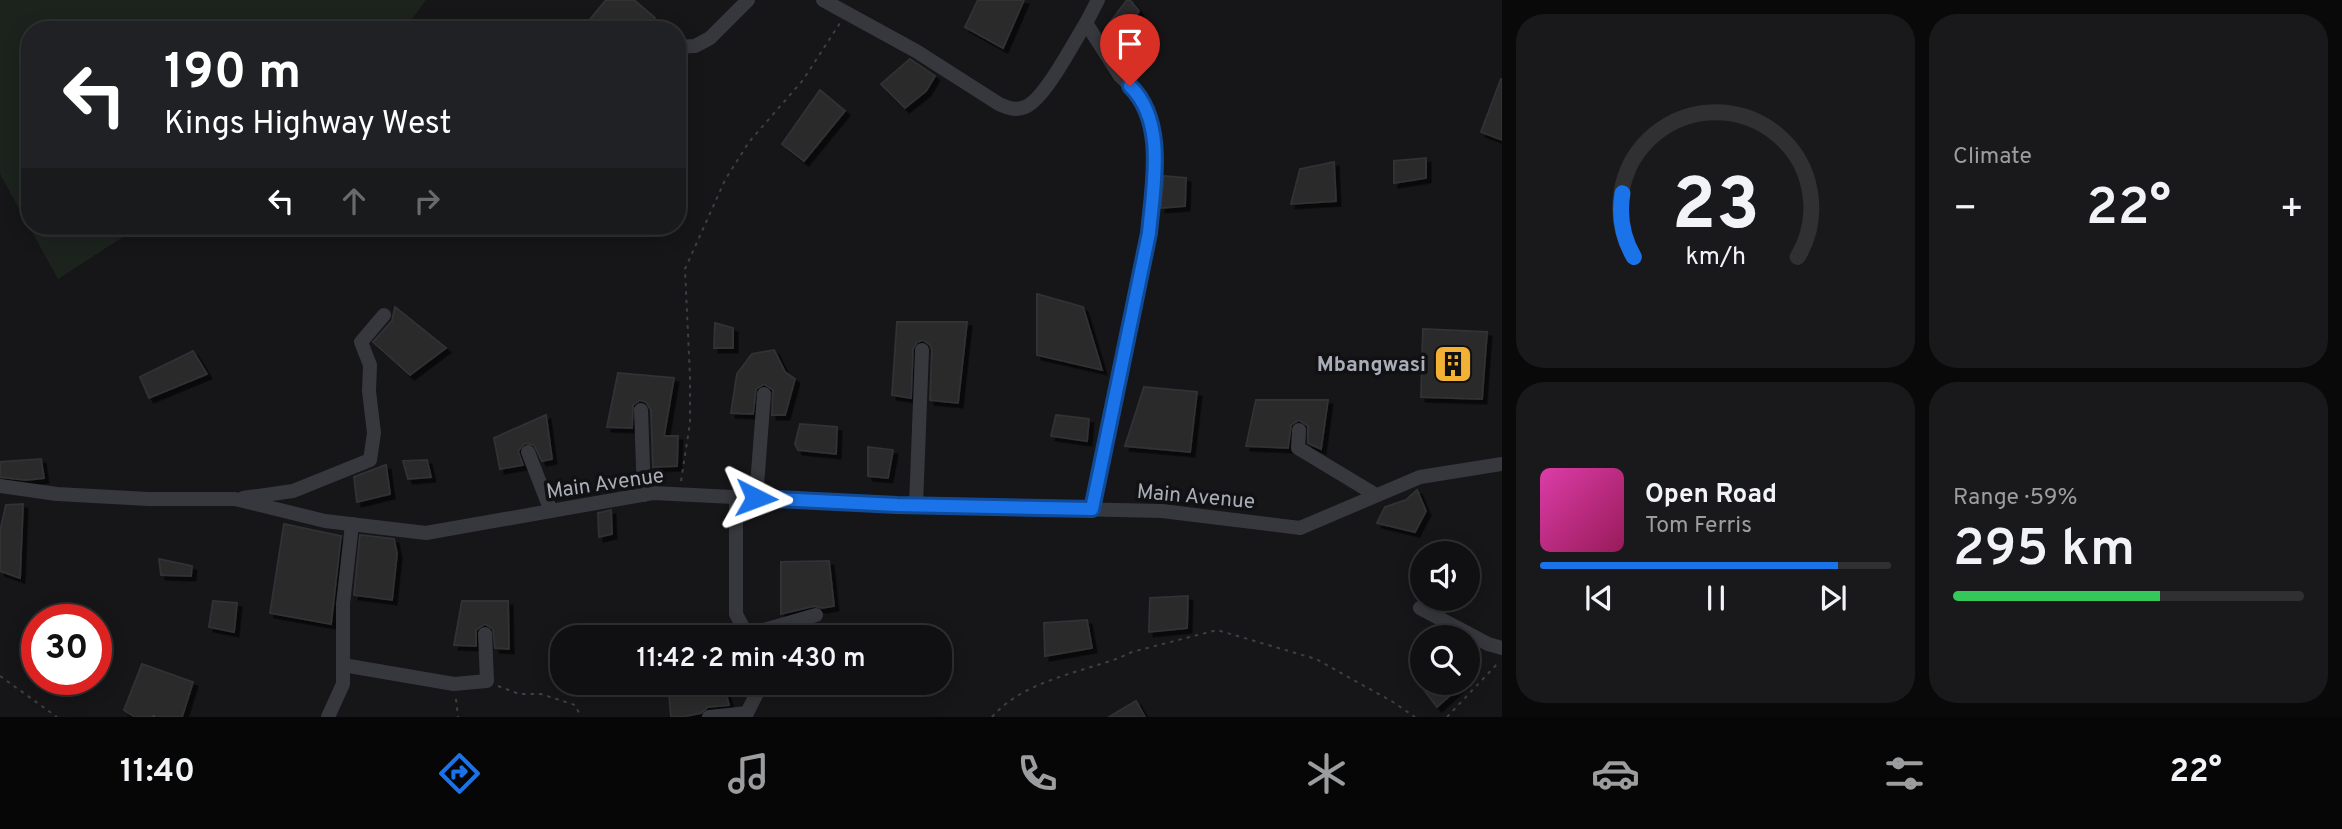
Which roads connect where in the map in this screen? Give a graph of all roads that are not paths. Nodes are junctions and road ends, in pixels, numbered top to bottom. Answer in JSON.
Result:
{"nodes":[{"id":1,"x":748,"y":0,"type":"edge"},
{"id":2,"x":823,"y":0,"type":"edge"},
{"id":3,"x":1098,"y":0,"type":"edge"},
{"id":4,"x":1086,"y":23,"type":"junction"},
{"id":5,"x":686,"y":46,"type":"edge"},
{"id":6,"x":384,"y":315,"type":"dead end"},
{"id":7,"x":922,"y":350,"type":"dead end"},
{"id":8,"x":764,"y":394,"type":"dead end"},
{"id":9,"x":641,"y":410,"type":"dead end"},
{"id":10,"x":1299,"y":430,"type":"dead end"},
{"id":11,"x":528,"y":452,"type":"dead end"},
{"id":12,"x":1502,"y":464,"type":"edge"},
{"id":13,"x":0,"y":486,"type":"edge"},
{"id":14,"x":644,"y":495,"type":"junction"},
{"id":15,"x":1376,"y":495,"type":"junction"},
{"id":16,"x":736,"y":497,"type":"junction"},
{"id":17,"x":756,"y":498,"type":"junction"},
{"id":18,"x":235,"y":499,"type":"junction"},
{"id":19,"x":916,"y":505,"type":"junction"},
{"id":20,"x":1092,"y":509,"type":"junction"},
{"id":21,"x":551,"y":511,"type":"junction"},
{"id":22,"x":352,"y":524,"type":"junction"},
{"id":23,"x":1426,"y":611,"type":"edge"},
{"id":24,"x":816,"y":615,"type":"dead end"},
{"id":25,"x":742,"y":625,"type":"edge"},
{"id":26,"x":784,"y":625,"type":"edge"},
{"id":27,"x":485,"y":634,"type":"dead end"},
{"id":28,"x":1502,"y":648,"type":"edge"},
{"id":29,"x":343,"y":665,"type":"junction"},
{"id":30,"x":756,"y":695,"type":"edge"},
{"id":31,"x":328,"y":717,"type":"edge"},
{"id":32,"x":709,"y":717,"type":"edge"}],
"edges":[{"from":1,"to":5,"type":"street"},
{"from":2,"to":4,"type":"street"},
{"from":3,"to":4,"type":"street"},
{"from":4,"to":20,"type":"street"},
{"from":6,"to":18,"type":"street"},
{"from":7,"to":19,"type":"street"},
{"from":8,"to":17,"type":"street"},
{"from":9,"to":14,"type":"street"},
{"from":10,"to":15,"type":"street"},
{"from":11,"to":21,"type":"street"},
{"from":12,"to":15,"type":"street","name":"Main Avenue"},
{"from":13,"to":18,"type":"street","name":"Main Avenue"},
{"from":14,"to":16,"type":"street","name":"Main Avenue"},
{"from":14,"to":21,"type":"street","name":"Main Avenue"},
{"from":15,"to":20,"type":"street","name":"Main Avenue"},
{"from":16,"to":17,"type":"street","name":"Main Avenue"},
{"from":16,"to":25,"type":"street"},
{"from":17,"to":19,"type":"street","name":"Main Avenue"},
{"from":18,"to":22,"type":"street","name":"Main Avenue"},
{"from":19,"to":20,"type":"street","name":"Main Avenue"},
{"from":21,"to":22,"type":"street","name":"Main Avenue"},
{"from":22,"to":29,"type":"street"},
{"from":23,"to":28,"type":"street"},
{"from":24,"to":26,"type":"street"},
{"from":27,"to":29,"type":"street"},
{"from":29,"to":31,"type":"street"},
{"from":30,"to":32,"type":"street"}]}
